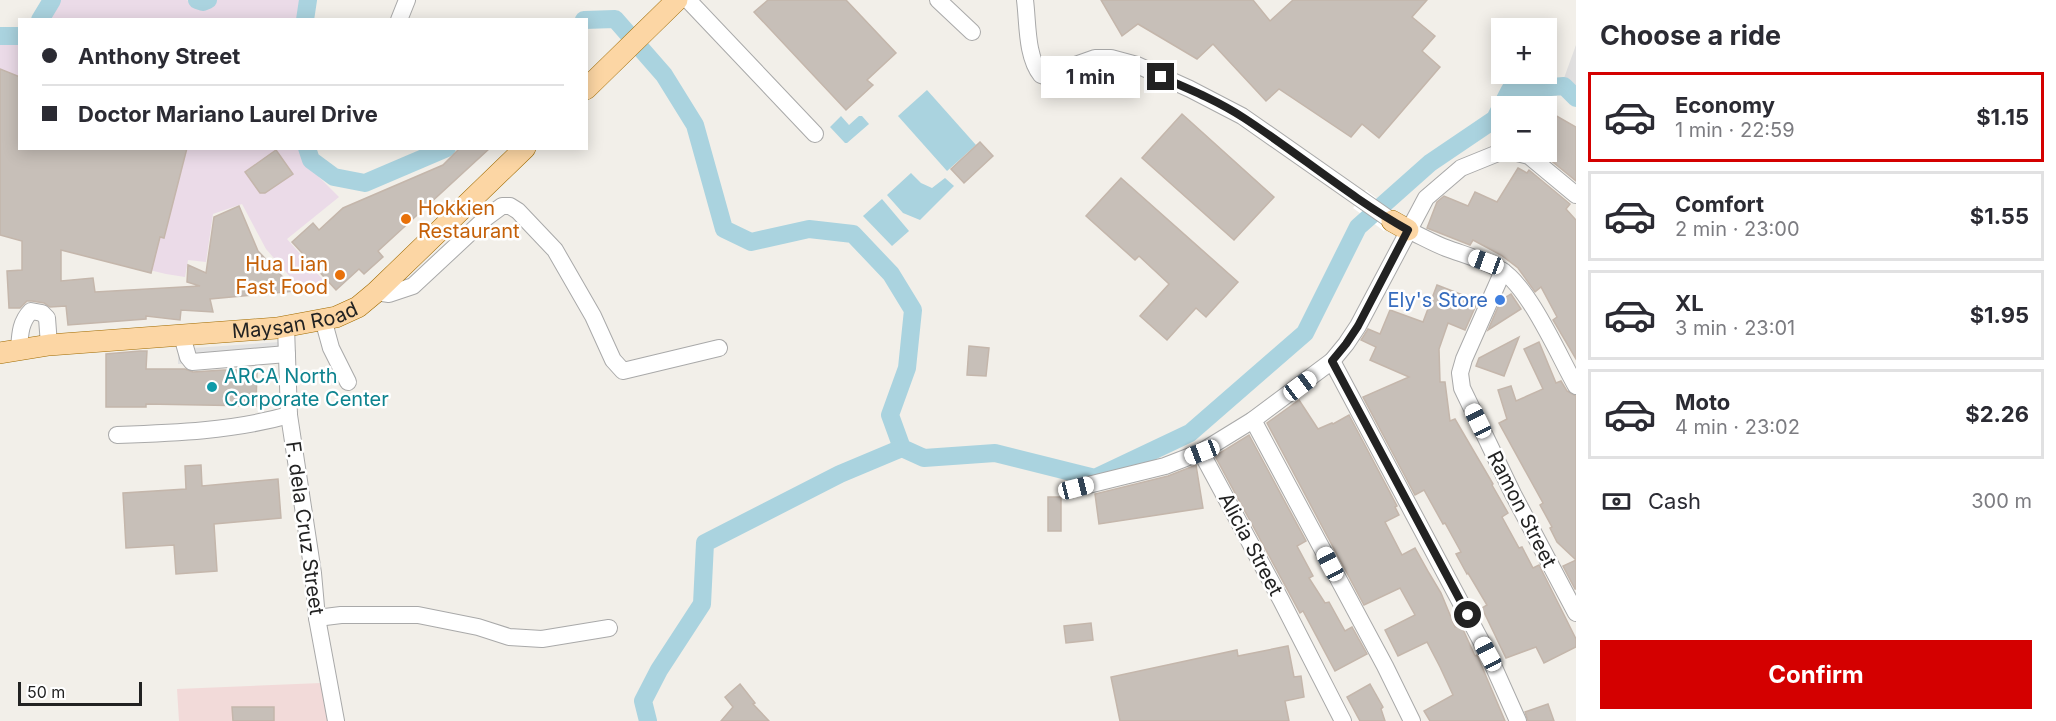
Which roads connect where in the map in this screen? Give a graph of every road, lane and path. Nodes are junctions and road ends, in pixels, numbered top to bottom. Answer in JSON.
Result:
{"nodes":[{"id":1,"x":407,"y":0,"type":"edge"},
{"id":2,"x":677,"y":0,"type":"edge"},
{"id":3,"x":688,"y":0,"type":"edge"},
{"id":4,"x":938,"y":0,"type":"edge"},
{"id":5,"x":1026,"y":0,"type":"edge"},
{"id":6,"x":400,"y":18,"type":"edge"},
{"id":7,"x":972,"y":32,"type":"dead end"},
{"id":8,"x":588,"y":87,"type":"edge"},
{"id":9,"x":815,"y":134,"type":"dead end"},
{"id":10,"x":523,"y":150,"type":"edge"},
{"id":11,"x":1576,"y":195,"type":"edge"},
{"id":12,"x":1400,"y":226,"type":"junction"},
{"id":13,"x":1503,"y":272,"type":"junction"},
{"id":14,"x":376,"y":292,"type":"junction"},
{"id":15,"x":323,"y":319,"type":"junction"},
{"id":16,"x":286,"y":331,"type":"junction"},
{"id":17,"x":182,"y":336,"type":"junction"},
{"id":18,"x":49,"y":345,"type":"junction"},
{"id":19,"x":719,"y":348,"type":"dead end"},
{"id":20,"x":10,"y":352,"type":"edge"},
{"id":21,"x":286,"y":354,"type":"junction"},
{"id":22,"x":1332,"y":361,"type":"junction"},
{"id":23,"x":348,"y":382,"type":"dead end"},
{"id":24,"x":1576,"y":386,"type":"edge"},
{"id":25,"x":289,"y":416,"type":"junction"},
{"id":26,"x":1253,"y":420,"type":"junction"},
{"id":27,"x":117,"y":435,"type":"dead end"},
{"id":28,"x":1202,"y":452,"type":"junction"},
{"id":29,"x":1076,"y":488,"type":"dead end"},
{"id":30,"x":1574,"y":605,"type":"edge"},
{"id":31,"x":317,"y":618,"type":"junction"},
{"id":32,"x":609,"y":628,"type":"dead end"},
{"id":33,"x":336,"y":721,"type":"edge"},
{"id":34,"x":1343,"y":721,"type":"edge"},
{"id":35,"x":1412,"y":721,"type":"edge"},
{"id":36,"x":1518,"y":721,"type":"edge"}],
"edges":[{"from":1,"to":6,"type":"street"},
{"from":2,"to":8,"type":"main road"},
{"from":3,"to":9,"type":"street"},
{"from":4,"to":7,"type":"street"},
{"from":5,"to":12,"type":"street"},
{"from":10,"to":14,"type":"main road","name":"Maysan Road"},
{"from":11,"to":12,"type":"street"},
{"from":12,"to":13,"type":"street"},
{"from":12,"to":22,"type":"street"},
{"from":13,"to":24,"type":"street"},
{"from":13,"to":30,"type":"street","name":"Ramon Street"},
{"from":14,"to":15,"type":"main road","name":"Maysan Road"},
{"from":14,"to":19,"type":"street"},
{"from":15,"to":16,"type":"main road","name":"Maysan Road"},
{"from":15,"to":23,"type":"street"},
{"from":16,"to":17,"type":"main road","name":"Maysan Road"},
{"from":16,"to":21,"type":"street","name":"F. dela Cruz Street"},
{"from":17,"to":18,"type":"main road","name":"Maysan Road"},
{"from":17,"to":21,"type":"street"},
{"from":18,"to":20,"type":"main road","name":"Maysan Road"},
{"from":18,"to":20,"type":"street"},
{"from":21,"to":25,"type":"street","name":"F. dela Cruz Street"},
{"from":22,"to":26,"type":"street"},
{"from":22,"to":36,"type":"street"},
{"from":25,"to":27,"type":"street"},
{"from":25,"to":31,"type":"street","name":"F. dela Cruz Street"},
{"from":26,"to":28,"type":"street"},
{"from":26,"to":35,"type":"street"},
{"from":28,"to":29,"type":"street"},
{"from":28,"to":34,"type":"street","name":"Alicia Street"},
{"from":31,"to":32,"type":"street"},
{"from":31,"to":33,"type":"street","name":"F. dela Cruz Street"}]}
